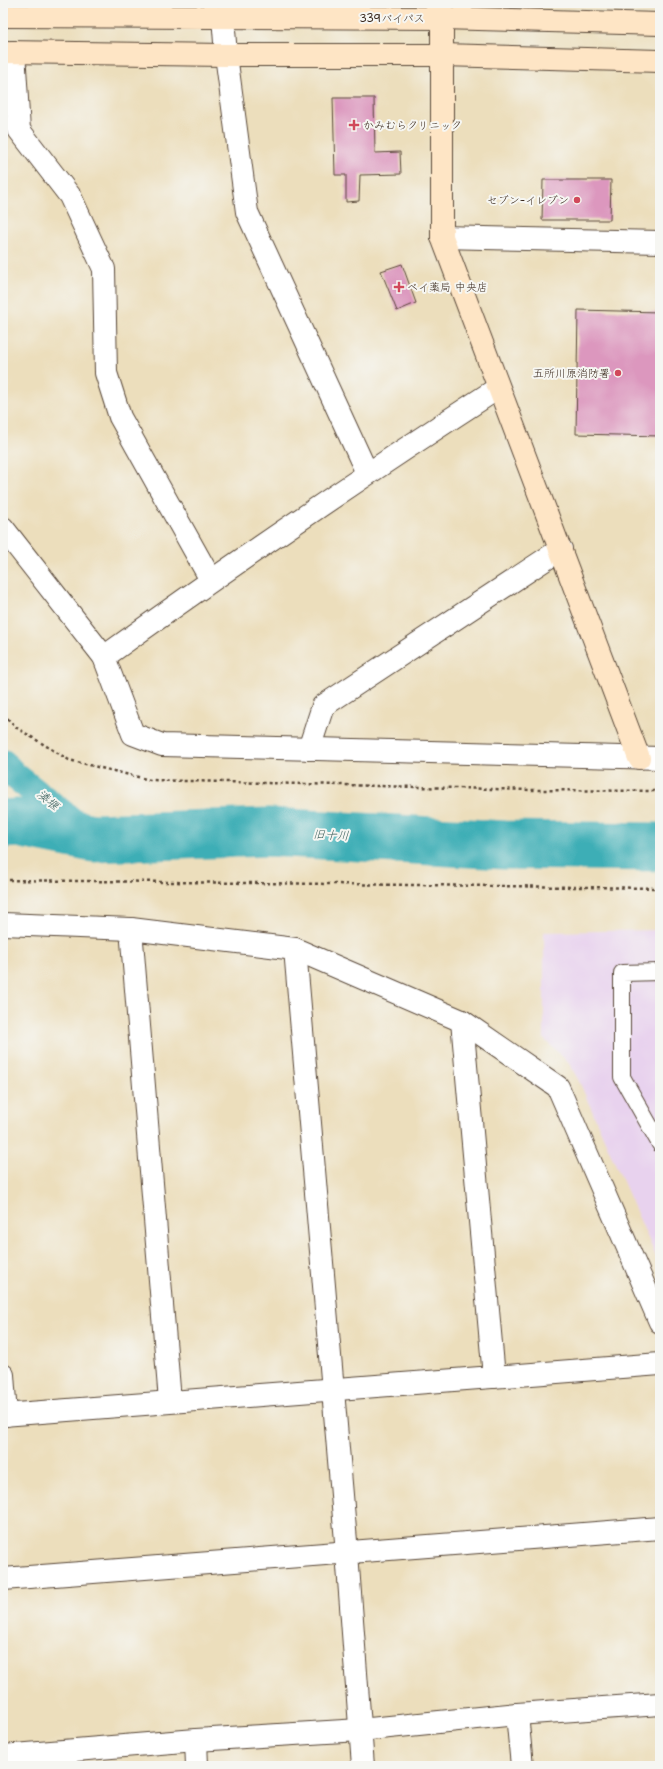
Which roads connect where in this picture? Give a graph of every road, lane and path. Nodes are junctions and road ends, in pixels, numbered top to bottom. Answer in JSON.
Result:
{"nodes":[{"id":1,"x":441,"y":11,"type":"edge"},
{"id":2,"x":3,"y":16,"type":"edge"},
{"id":3,"x":224,"y":17,"type":"junction"},
{"id":4,"x":660,"y":24,"type":"edge"},
{"id":5,"x":9,"y":52,"type":"edge"},
{"id":6,"x":226,"y":55,"type":"junction"},
{"id":7,"x":442,"y":55,"type":"junction"},
{"id":8,"x":660,"y":61,"type":"edge"},
{"id":9,"x":442,"y":236,"type":"junction"},
{"id":10,"x":660,"y":242,"type":"edge"},
{"id":11,"x":498,"y":388,"type":"junction"},
{"id":12,"x":367,"y":473,"type":"junction"},
{"id":13,"x":3,"y":528,"type":"edge"},
{"id":14,"x":561,"y":549,"type":"junction"},
{"id":15,"x":211,"y":580,"type":"junction"},
{"id":16,"x":104,"y":657,"type":"junction"},
{"id":17,"x":3,"y":714,"type":"edge"},
{"id":18,"x":309,"y":749,"type":"junction"},
{"id":19,"x":639,"y":758,"type":"junction"},
{"id":20,"x":660,"y":758,"type":"edge"},
{"id":21,"x":660,"y":791,"type":"edge"},
{"id":22,"x":3,"y":880,"type":"edge"},
{"id":23,"x":660,"y":888,"type":"edge"},
{"id":24,"x":3,"y":924,"type":"edge"},
{"id":25,"x":130,"y":929,"type":"junction"},
{"id":26,"x":295,"y":949,"type":"junction"},
{"id":27,"x":660,"y":972,"type":"edge"},
{"id":28,"x":462,"y":1021,"type":"junction"},
{"id":29,"x":660,"y":1144,"type":"edge"},
{"id":30,"x":660,"y":1322,"type":"edge"},
{"id":31,"x":660,"y":1364,"type":"edge"},
{"id":32,"x":3,"y":1375,"type":"edge"},
{"id":33,"x":494,"y":1377,"type":"junction"},
{"id":34,"x":331,"y":1388,"type":"junction"},
{"id":35,"x":170,"y":1401,"type":"junction"},
{"id":36,"x":5,"y":1415,"type":"edge"},
{"id":37,"x":660,"y":1528,"type":"edge"},
{"id":38,"x":347,"y":1552,"type":"junction"},
{"id":39,"x":3,"y":1579,"type":"edge"},
{"id":40,"x":660,"y":1704,"type":"edge"},
{"id":41,"x":517,"y":1714,"type":"junction"},
{"id":42,"x":360,"y":1730,"type":"junction"},
{"id":43,"x":196,"y":1740,"type":"junction"},
{"id":44,"x":3,"y":1756,"type":"edge"},
{"id":45,"x":32,"y":1760,"type":"edge"},
{"id":46,"x":197,"y":1766,"type":"edge"},
{"id":47,"x":363,"y":1766,"type":"edge"},
{"id":48,"x":522,"y":1766,"type":"edge"}],
"edges":[{"from":1,"to":3,"type":"street","name":"339バイパス"},
{"from":1,"to":4,"type":"street","name":"339バイパス"},
{"from":1,"to":7,"type":"street"},
{"from":2,"to":3,"type":"street","name":"339バイパス"},
{"from":3,"to":6,"type":"street"},
{"from":5,"to":6,"type":"street"},
{"from":5,"to":15,"type":"street"},
{"from":6,"to":7,"type":"street"},
{"from":6,"to":12,"type":"street"},
{"from":7,"to":8,"type":"street"},
{"from":7,"to":9,"type":"street"},
{"from":9,"to":10,"type":"street"},
{"from":9,"to":11,"type":"street"},
{"from":11,"to":12,"type":"street"},
{"from":11,"to":14,"type":"street"},
{"from":12,"to":15,"type":"street"},
{"from":13,"to":16,"type":"street"},
{"from":14,"to":18,"type":"street"},
{"from":14,"to":19,"type":"street"},
{"from":15,"to":16,"type":"street"},
{"from":16,"to":18,"type":"street"},
{"from":17,"to":21,"type":"path"},
{"from":18,"to":19,"type":"street"},
{"from":19,"to":20,"type":"street"},
{"from":22,"to":23,"type":"path"},
{"from":24,"to":25,"type":"street"},
{"from":25,"to":26,"type":"street"},
{"from":25,"to":35,"type":"street"},
{"from":26,"to":28,"type":"street"},
{"from":26,"to":34,"type":"street"},
{"from":27,"to":29,"type":"lane"},
{"from":28,"to":30,"type":"street"},
{"from":28,"to":33,"type":"street"},
{"from":31,"to":33,"type":"street"},
{"from":32,"to":36,"type":"street"},
{"from":33,"to":34,"type":"street"},
{"from":34,"to":35,"type":"street"},
{"from":34,"to":38,"type":"street"},
{"from":35,"to":36,"type":"street"},
{"from":37,"to":38,"type":"street"},
{"from":38,"to":39,"type":"street"},
{"from":38,"to":42,"type":"street"},
{"from":40,"to":41,"type":"street"},
{"from":41,"to":42,"type":"street"},
{"from":41,"to":48,"type":"street"},
{"from":42,"to":43,"type":"street"},
{"from":42,"to":47,"type":"street"},
{"from":43,"to":45,"type":"street"},
{"from":43,"to":46,"type":"street"},
{"from":44,"to":45,"type":"street"}]}
